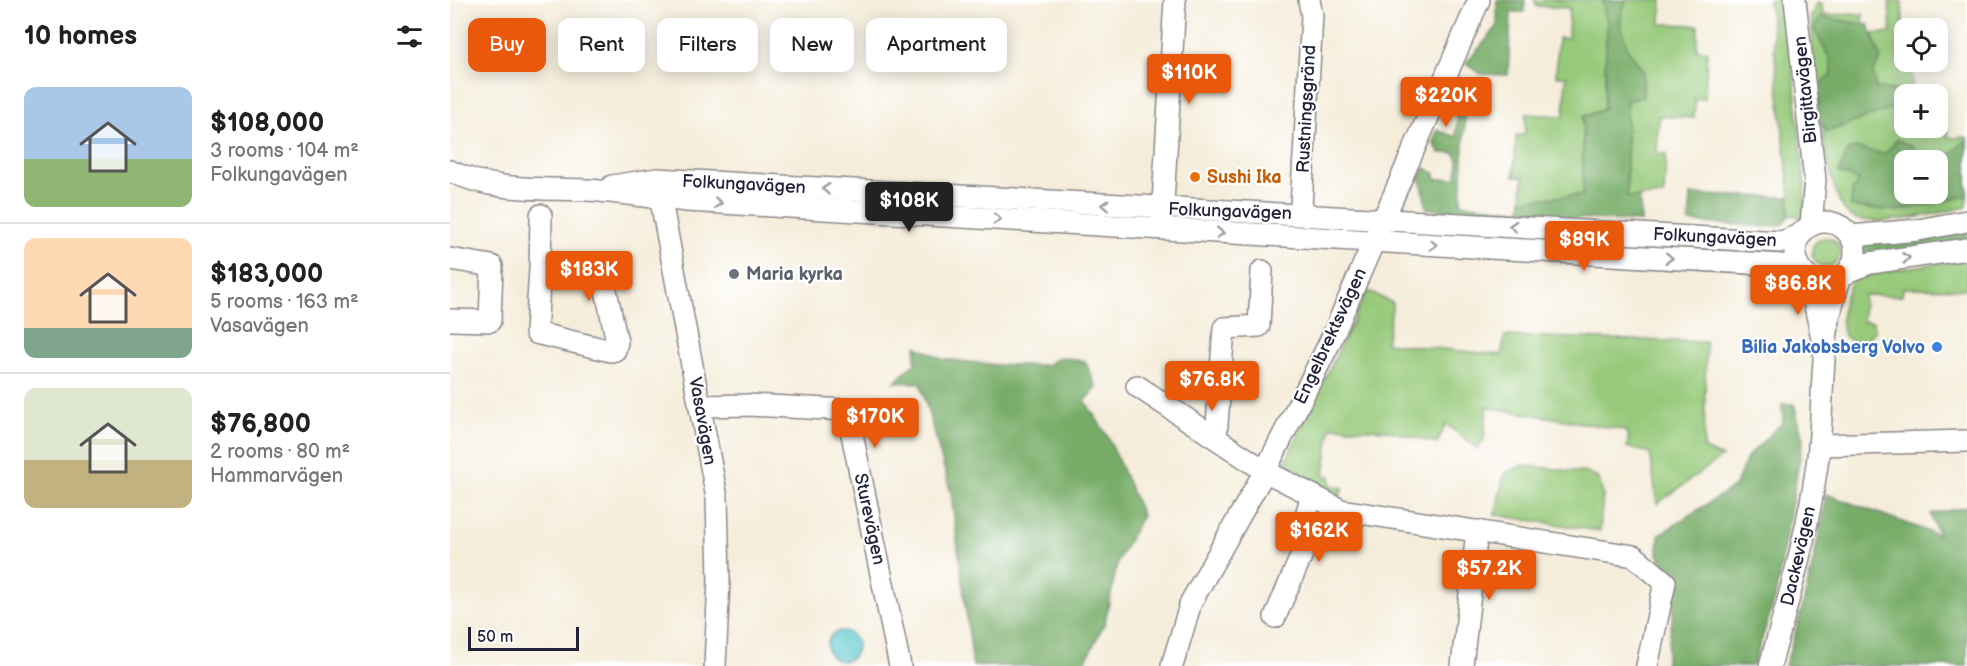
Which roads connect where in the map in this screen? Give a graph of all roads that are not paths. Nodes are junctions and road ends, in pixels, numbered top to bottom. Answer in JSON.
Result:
{"nodes":[{"id":1,"x":1175,"y":0,"type":"edge"},
{"id":2,"x":1309,"y":0,"type":"edge"},
{"id":3,"x":1479,"y":0,"type":"edge"},
{"id":4,"x":1795,"y":0,"type":"edge"},
{"id":5,"x":450,"y":171,"type":"edge"},
{"id":6,"x":658,"y":189,"type":"junction"},
{"id":7,"x":1163,"y":208,"type":"junction"},
{"id":8,"x":1308,"y":214,"type":"junction"},
{"id":9,"x":541,"y":215,"type":"dead end"},
{"id":10,"x":1383,"y":219,"type":"junction"},
{"id":11,"x":1967,"y":221,"type":"edge"},
{"id":12,"x":1814,"y":227,"type":"junction"},
{"id":13,"x":1162,"y":229,"type":"junction"},
{"id":14,"x":1851,"y":236,"type":"junction"},
{"id":15,"x":1374,"y":242,"type":"junction"},
{"id":16,"x":1967,"y":249,"type":"edge"},
{"id":17,"x":450,"y":259,"type":"edge"},
{"id":18,"x":540,"y":269,"type":"junction"},
{"id":19,"x":1262,"y":271,"type":"dead end"},
{"id":20,"x":1804,"y":272,"type":"junction"},
{"id":21,"x":1845,"y":274,"type":"junction"},
{"id":22,"x":450,"y":320,"type":"edge"},
{"id":23,"x":1824,"y":347,"type":"junction"},
{"id":24,"x":1137,"y":386,"type":"dead end"},
{"id":25,"x":701,"y":406,"type":"junction"},
{"id":26,"x":1216,"y":438,"type":"junction"},
{"id":27,"x":1967,"y":441,"type":"edge"},
{"id":28,"x":1819,"y":445,"type":"junction"},
{"id":29,"x":1265,"y":471,"type":"junction"},
{"id":30,"x":1312,"y":495,"type":"junction"},
{"id":31,"x":1477,"y":531,"type":"junction"},
{"id":32,"x":1275,"y":617,"type":"dead end"},
{"id":33,"x":715,"y":666,"type":"edge"},
{"id":34,"x":900,"y":666,"type":"edge"},
{"id":35,"x":1172,"y":666,"type":"edge"},
{"id":36,"x":1462,"y":666,"type":"edge"},
{"id":37,"x":1647,"y":666,"type":"edge"},
{"id":38,"x":1770,"y":666,"type":"edge"}],
"edges":[{"from":1,"to":7,"type":"street"},
{"from":2,"to":8,"type":"street","name":"Rustningsgränd"},
{"from":3,"to":10,"type":"street","name":"Engelbrektsvägen"},
{"from":4,"to":12,"type":"street","name":"Birgittavägen"},
{"from":5,"to":6,"type":"street"},
{"from":7,"to":6,"type":"street","name":"Folkungavägen","one_way":true},
{"from":6,"to":13,"type":"street","name":"Folkungavägen","one_way":true},
{"from":6,"to":25,"type":"street","name":"Vasavägen"},
{"from":7,"to":8,"type":"street","name":"Folkungavägen"},
{"from":7,"to":13,"type":"street"},
{"from":8,"to":10,"type":"street","name":"Folkungavägen"},
{"from":9,"to":18,"type":"street"},
{"from":12,"to":10,"type":"street","name":"Folkungavägen","one_way":true},
{"from":10,"to":15,"type":"street","name":"Engelbrektsvägen"},
{"from":11,"to":14,"type":"street"},
{"from":12,"to":14,"type":"street"},
{"from":12,"to":20,"type":"street"},
{"from":13,"to":15,"type":"street","name":"Folkungavägen","one_way":true},
{"from":14,"to":21,"type":"street"},
{"from":15,"to":20,"type":"street","name":"Folkungavägen","one_way":true},
{"from":15,"to":29,"type":"street","name":"Engelbrektsvägen"},
{"from":21,"to":16,"type":"street","one_way":true},
{"from":17,"to":22,"type":"street"},
{"from":18,"to":18,"type":"street"},
{"from":19,"to":26,"type":"street"},
{"from":20,"to":21,"type":"street"},
{"from":20,"to":23,"type":"street","name":"Dackevägen"},
{"from":21,"to":23,"type":"street","name":"Dackevägen"},
{"from":23,"to":28,"type":"street","name":"Dackevägen"},
{"from":24,"to":26,"type":"street"},
{"from":25,"to":33,"type":"street","name":"Vasavägen"},
{"from":25,"to":34,"type":"street","name":"Sturevägen"},
{"from":26,"to":29,"type":"street"},
{"from":27,"to":28,"type":"street"},
{"from":28,"to":38,"type":"street","name":"Dackevägen"},
{"from":29,"to":30,"type":"street"},
{"from":29,"to":35,"type":"street","name":"Engelbrektsvägen"},
{"from":30,"to":31,"type":"street"},
{"from":30,"to":32,"type":"street"},
{"from":31,"to":36,"type":"street"},
{"from":31,"to":37,"type":"street"}]}
